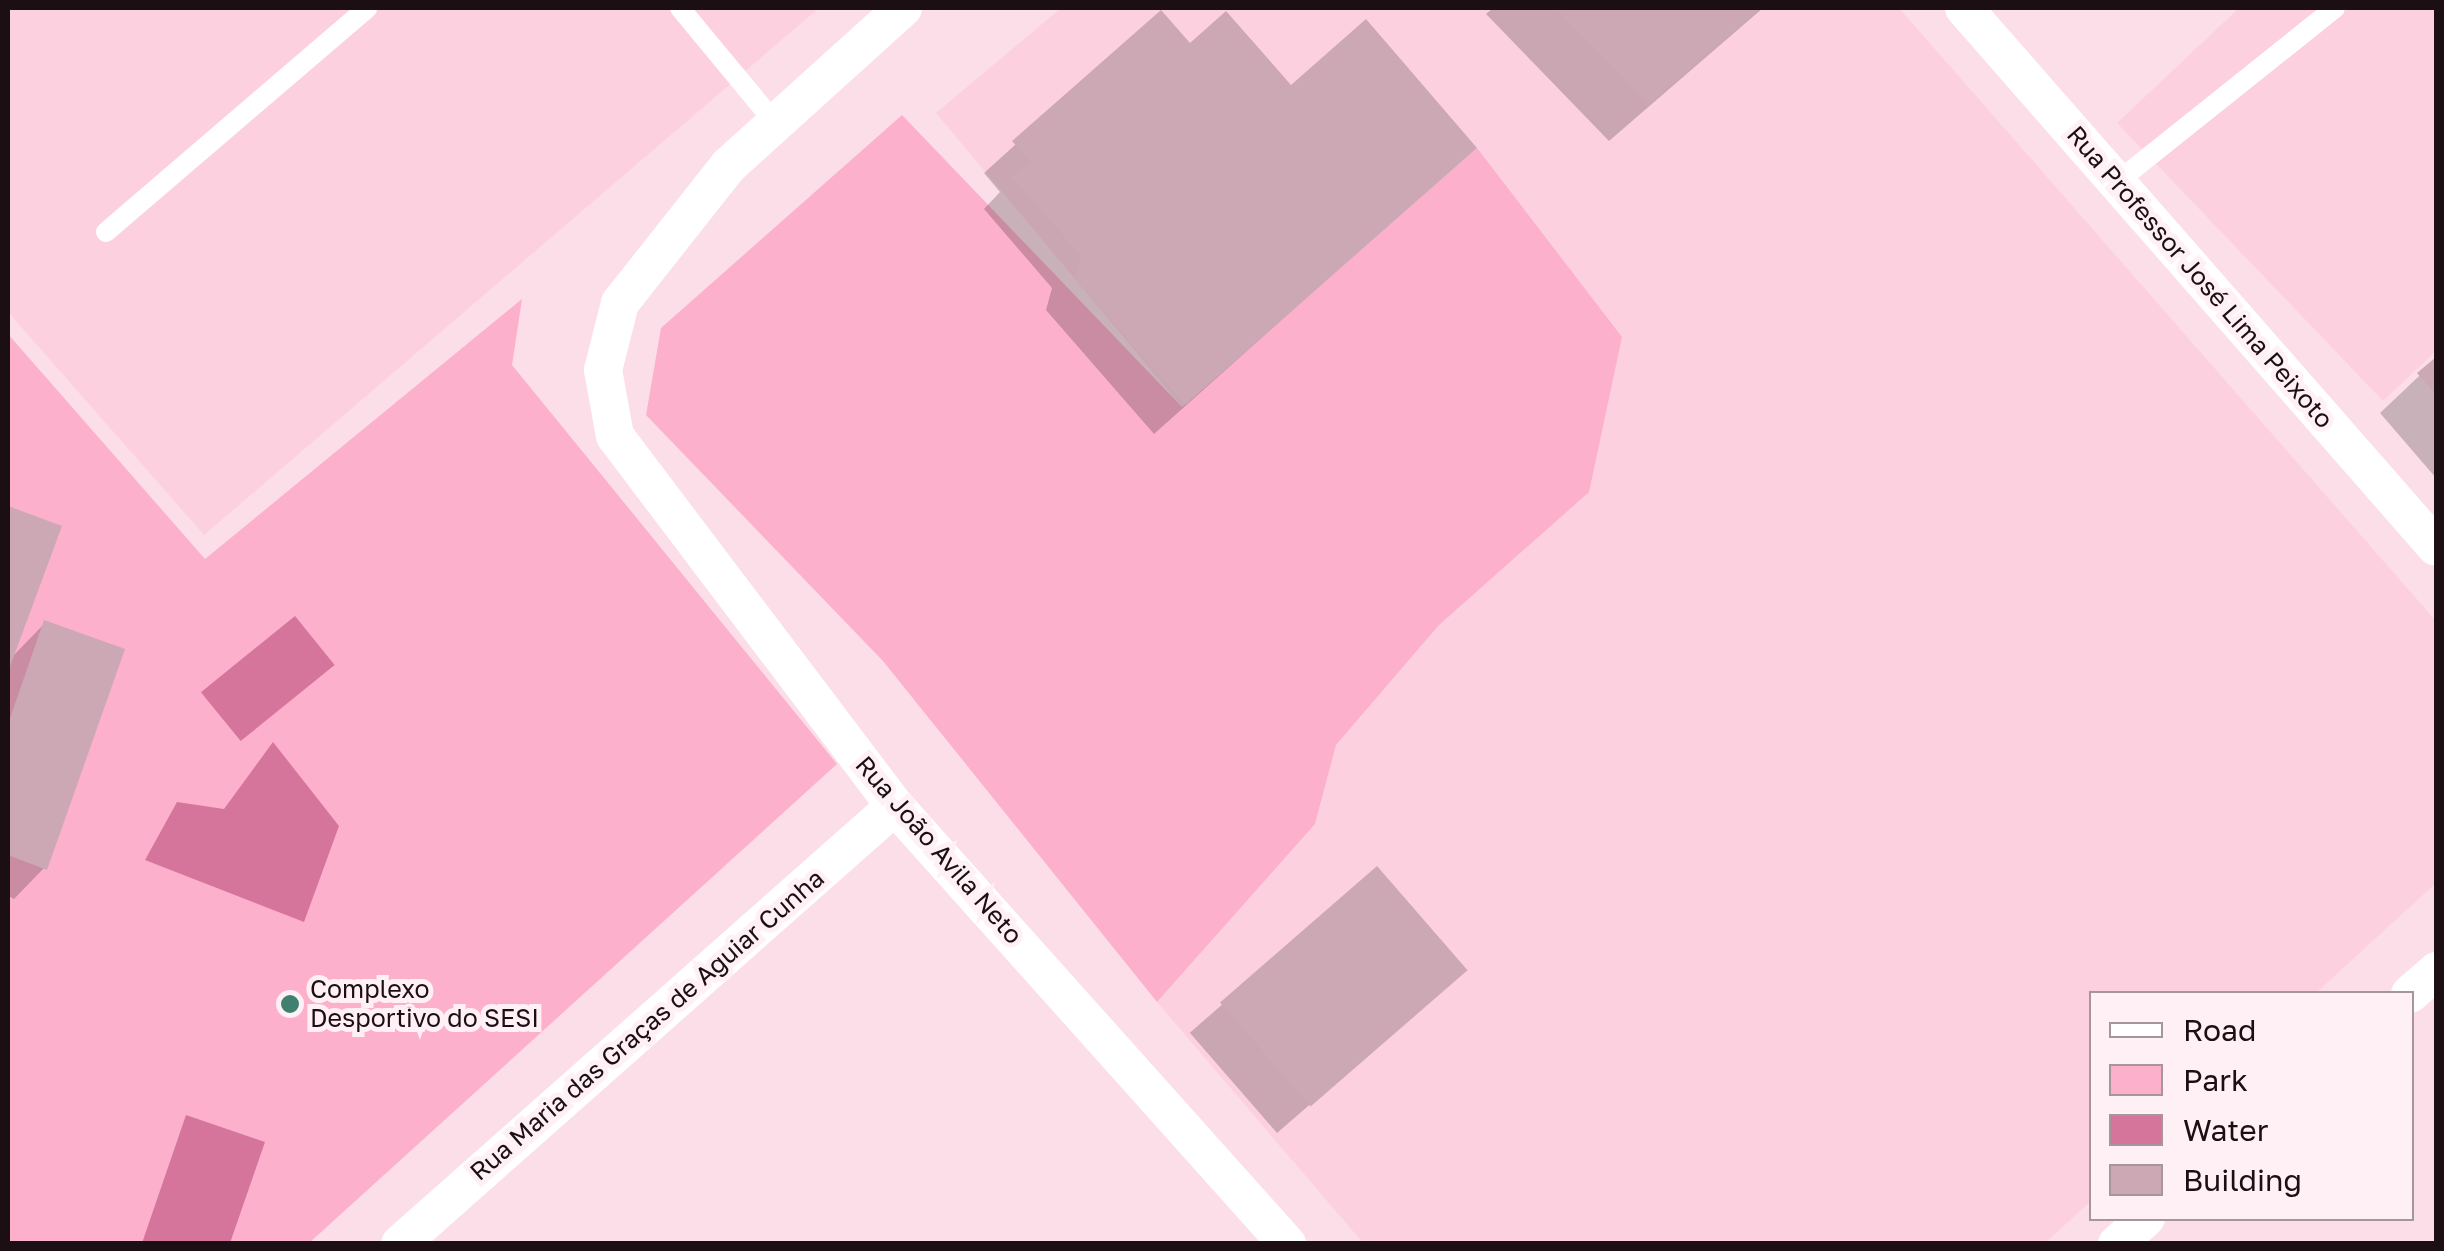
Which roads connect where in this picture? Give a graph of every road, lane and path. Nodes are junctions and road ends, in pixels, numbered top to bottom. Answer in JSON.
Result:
{"nodes":[{"id":1,"x":367,"y":8,"type":"edge"},
{"id":2,"x":680,"y":8,"type":"edge"},
{"id":3,"x":903,"y":8,"type":"edge"},
{"id":4,"x":1964,"y":8,"type":"edge"},
{"id":5,"x":2336,"y":8,"type":"edge"},
{"id":6,"x":775,"y":124,"type":"junction"},
{"id":7,"x":2118,"y":182,"type":"junction"},
{"id":8,"x":106,"y":232,"type":"dead end"},
{"id":9,"x":2436,"y":547,"type":"edge"},
{"id":10,"x":895,"y":806,"type":"junction"},
{"id":11,"x":2436,"y":970,"type":"edge"},
{"id":12,"x":2413,"y":991,"type":"edge"},
{"id":13,"x":2143,"y":1221,"type":"edge"},
{"id":14,"x":1271,"y":1238,"type":"edge"},
{"id":15,"x":400,"y":1244,"type":"edge"},
{"id":16,"x":2117,"y":1244,"type":"edge"}],
"edges":[{"from":1,"to":8,"type":"lane"},
{"from":2,"to":6,"type":"lane"},
{"from":3,"to":6,"type":"street"},
{"from":4,"to":7,"type":"street","name":"Rua Professor José Lima Peixoto"},
{"from":5,"to":7,"type":"lane"},
{"from":6,"to":10,"type":"street","name":"Rua João Avila Neto"},
{"from":7,"to":9,"type":"street","name":"Rua Professor José Lima Peixoto"},
{"from":10,"to":14,"type":"street","name":"Rua João Avila Neto"},
{"from":10,"to":15,"type":"street","name":"Rua Maria das Graças de Aguiar Cunha"},
{"from":11,"to":12,"type":"street"},
{"from":13,"to":16,"type":"street"}]}
